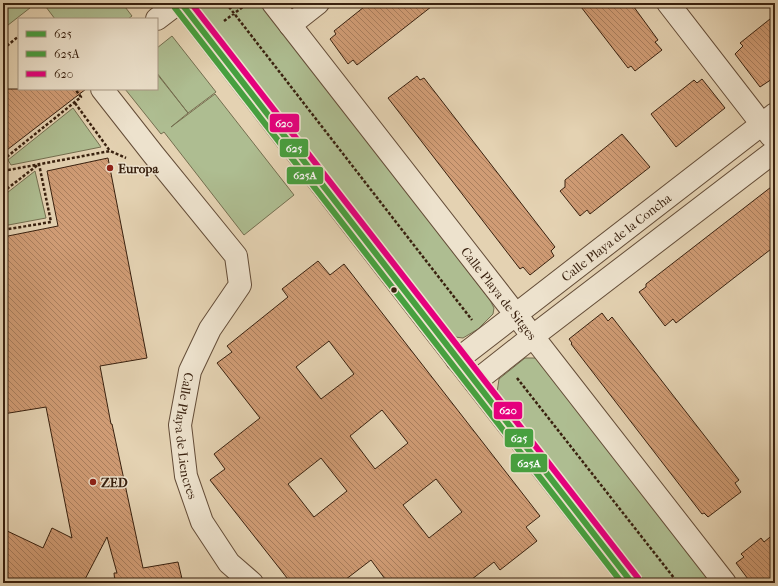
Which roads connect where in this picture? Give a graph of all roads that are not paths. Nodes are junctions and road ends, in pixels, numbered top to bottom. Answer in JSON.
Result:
{"nodes":[{"id":1,"x":178,"y":3,"type":"edge"},
{"id":2,"x":181,"y":3,"type":"edge"},
{"id":3,"x":273,"y":3,"type":"edge"},
{"id":4,"x":318,"y":3,"type":"edge"},
{"id":5,"x":668,"y":3,"type":"edge"},
{"id":6,"x":158,"y":18,"type":"edge"},
{"id":7,"x":290,"y":25,"type":"junction"},
{"id":8,"x":103,"y":90,"type":"edge"},
{"id":9,"x":768,"y":119,"type":"edge"},
{"id":10,"x":775,"y":142,"type":"edge"},
{"id":11,"x":775,"y":151,"type":"edge"},
{"id":12,"x":515,"y":315,"type":"junction"},
{"id":13,"x":532,"y":337,"type":"junction"},
{"id":14,"x":458,"y":360,"type":"junction"},
{"id":15,"x":475,"y":382,"type":"junction"},
{"id":16,"x":252,"y":583,"type":"edge"},
{"id":17,"x":632,"y":583,"type":"edge"},
{"id":18,"x":725,"y":583,"type":"edge"}],
"edges":[{"from":1,"to":6,"type":"street"},
{"from":2,"to":14,"type":"street"},
{"from":3,"to":7,"type":"street","name":"Calle Playa de Sitges"},
{"from":4,"to":7,"type":"street"},
{"from":5,"to":9,"type":"street"},
{"from":7,"to":12,"type":"street","name":"Calle Playa de Sitges"},
{"from":8,"to":16,"type":"street","name":"Calle Playa de Liencres"},
{"from":9,"to":10,"type":"street"},
{"from":9,"to":12,"type":"street","name":"Calle Playa de la Concha"},
{"from":11,"to":13,"type":"street"},
{"from":12,"to":13,"type":"street","name":"Calle Playa de Sitges"},
{"from":12,"to":14,"type":"street","name":"Calle Playa de la Concha"},
{"from":13,"to":15,"type":"street"},
{"from":13,"to":18,"type":"street","name":"Calle Playa de Sitges"},
{"from":14,"to":15,"type":"street"},
{"from":15,"to":17,"type":"street"}]}
